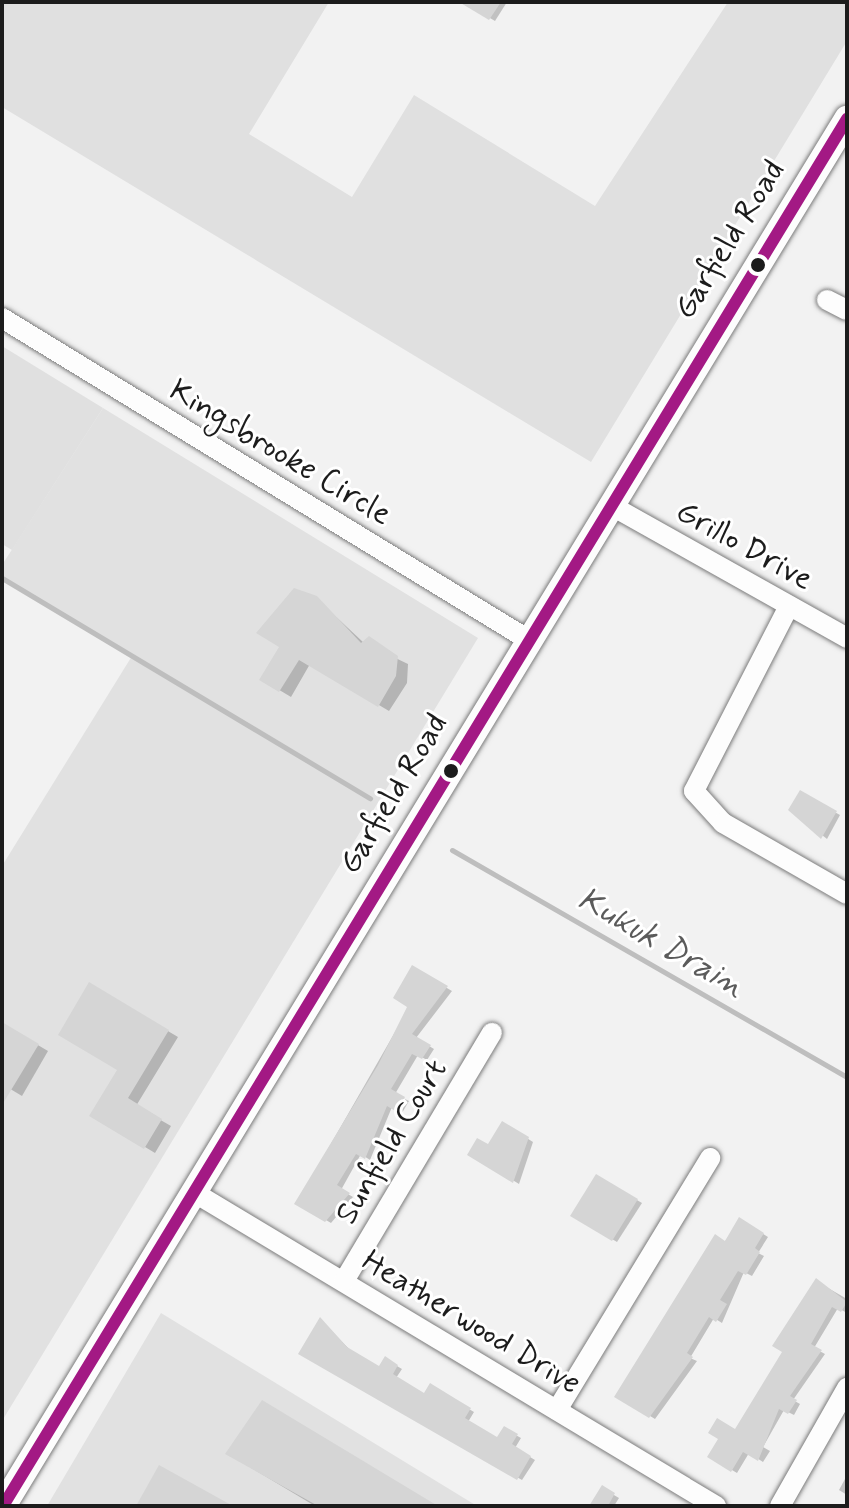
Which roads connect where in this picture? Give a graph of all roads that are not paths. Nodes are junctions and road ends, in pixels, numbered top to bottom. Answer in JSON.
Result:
{"nodes":[{"id":1,"x":847,"y":119,"type":"edge"},
{"id":2,"x":827,"y":300,"type":"dead end"},
{"id":3,"x":847,"y":310,"type":"edge"},
{"id":4,"x":2,"y":318,"type":"edge"},
{"id":5,"x":612,"y":506,"type":"junction"},
{"id":6,"x":789,"y":606,"type":"junction"},
{"id":7,"x":847,"y":638,"type":"edge"},
{"id":8,"x":527,"y":639,"type":"junction"},
{"id":9,"x":847,"y":894,"type":"edge"},
{"id":10,"x":492,"y":1033,"type":"dead end"},
{"id":11,"x":710,"y":1158,"type":"dead end"},
{"id":12,"x":195,"y":1193,"type":"junction"},
{"id":13,"x":344,"y":1281,"type":"junction"},
{"id":14,"x":847,"y":1388,"type":"edge"},
{"id":15,"x":557,"y":1410,"type":"junction"},
{"id":16,"x":3,"y":1506,"type":"edge"},
{"id":17,"x":716,"y":1506,"type":"edge"},
{"id":18,"x":780,"y":1506,"type":"edge"}],
"edges":[{"from":1,"to":5,"type":"main road","name":"Garfield Road"},
{"from":2,"to":3,"type":"street"},
{"from":4,"to":8,"type":"street","name":"Kingsbrooke Circle"},
{"from":5,"to":6,"type":"street","name":"Grillo Drive"},
{"from":5,"to":8,"type":"main road","name":"Garfield Road"},
{"from":6,"to":7,"type":"street","name":"Grillo Drive"},
{"from":6,"to":9,"type":"street"},
{"from":8,"to":12,"type":"main road","name":"Garfield Road"},
{"from":10,"to":13,"type":"street","name":"Sunfield Court"},
{"from":11,"to":15,"type":"street"},
{"from":12,"to":13,"type":"street","name":"Heatherwood Drive"},
{"from":12,"to":16,"type":"main road","name":"Garfield Road"},
{"from":13,"to":15,"type":"street","name":"Heatherwood Drive"},
{"from":14,"to":18,"type":"street"},
{"from":15,"to":17,"type":"street","name":"Heatherwood Drive"}]}
